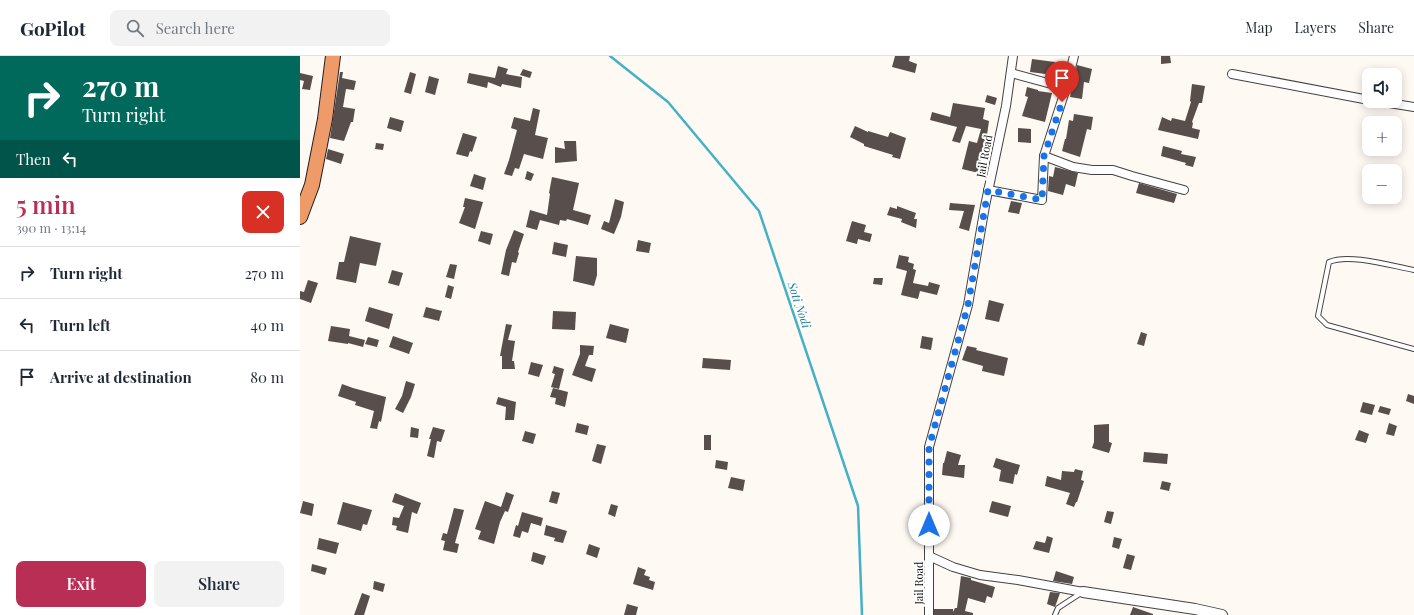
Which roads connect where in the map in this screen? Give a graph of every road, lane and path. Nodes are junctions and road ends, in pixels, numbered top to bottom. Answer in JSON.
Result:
{"nodes":[{"id":1,"x":333,"y":56,"type":"edge"},
{"id":2,"x":1013,"y":56,"type":"edge"},
{"id":3,"x":1074,"y":56,"type":"edge"},
{"id":4,"x":1010,"y":73,"type":"junction"},
{"id":5,"x":1232,"y":74,"type":"dead end"},
{"id":6,"x":1066,"y":88,"type":"junction"},
{"id":7,"x":1362,"y":99,"type":"edge"},
{"id":8,"x":1402,"y":105,"type":"edge"},
{"id":9,"x":1414,"y":107,"type":"edge"},
{"id":10,"x":1044,"y":156,"type":"junction"},
{"id":11,"x":988,"y":190,"type":"junction"},
{"id":12,"x":1184,"y":190,"type":"dead end"},
{"id":13,"x":300,"y":217,"type":"edge"},
{"id":14,"x":1414,"y":270,"type":"edge"},
{"id":15,"x":1414,"y":349,"type":"edge"},
{"id":16,"x":929,"y":556,"type":"junction"},
{"id":17,"x":1083,"y":592,"type":"junction"},
{"id":18,"x":929,"y":615,"type":"edge"},
{"id":19,"x":1055,"y":615,"type":"edge"},
{"id":20,"x":1222,"y":615,"type":"edge"}],
"edges":[{"from":1,"to":13,"type":"highway"},
{"from":2,"to":4,"type":"street","name":"Jail Road"},
{"from":3,"to":6,"type":"street"},
{"from":4,"to":6,"type":"street"},
{"from":4,"to":11,"type":"street","name":"Jail Road"},
{"from":5,"to":7,"type":"street"},
{"from":6,"to":10,"type":"street"},
{"from":8,"to":9,"type":"street"},
{"from":10,"to":11,"type":"street"},
{"from":10,"to":12,"type":"street"},
{"from":11,"to":16,"type":"street","name":"Jail Road"},
{"from":14,"to":15,"type":"lane"},
{"from":16,"to":17,"type":"street"},
{"from":16,"to":18,"type":"street","name":"Jail Road"},
{"from":17,"to":19,"type":"lane"},
{"from":17,"to":20,"type":"street"}]}
